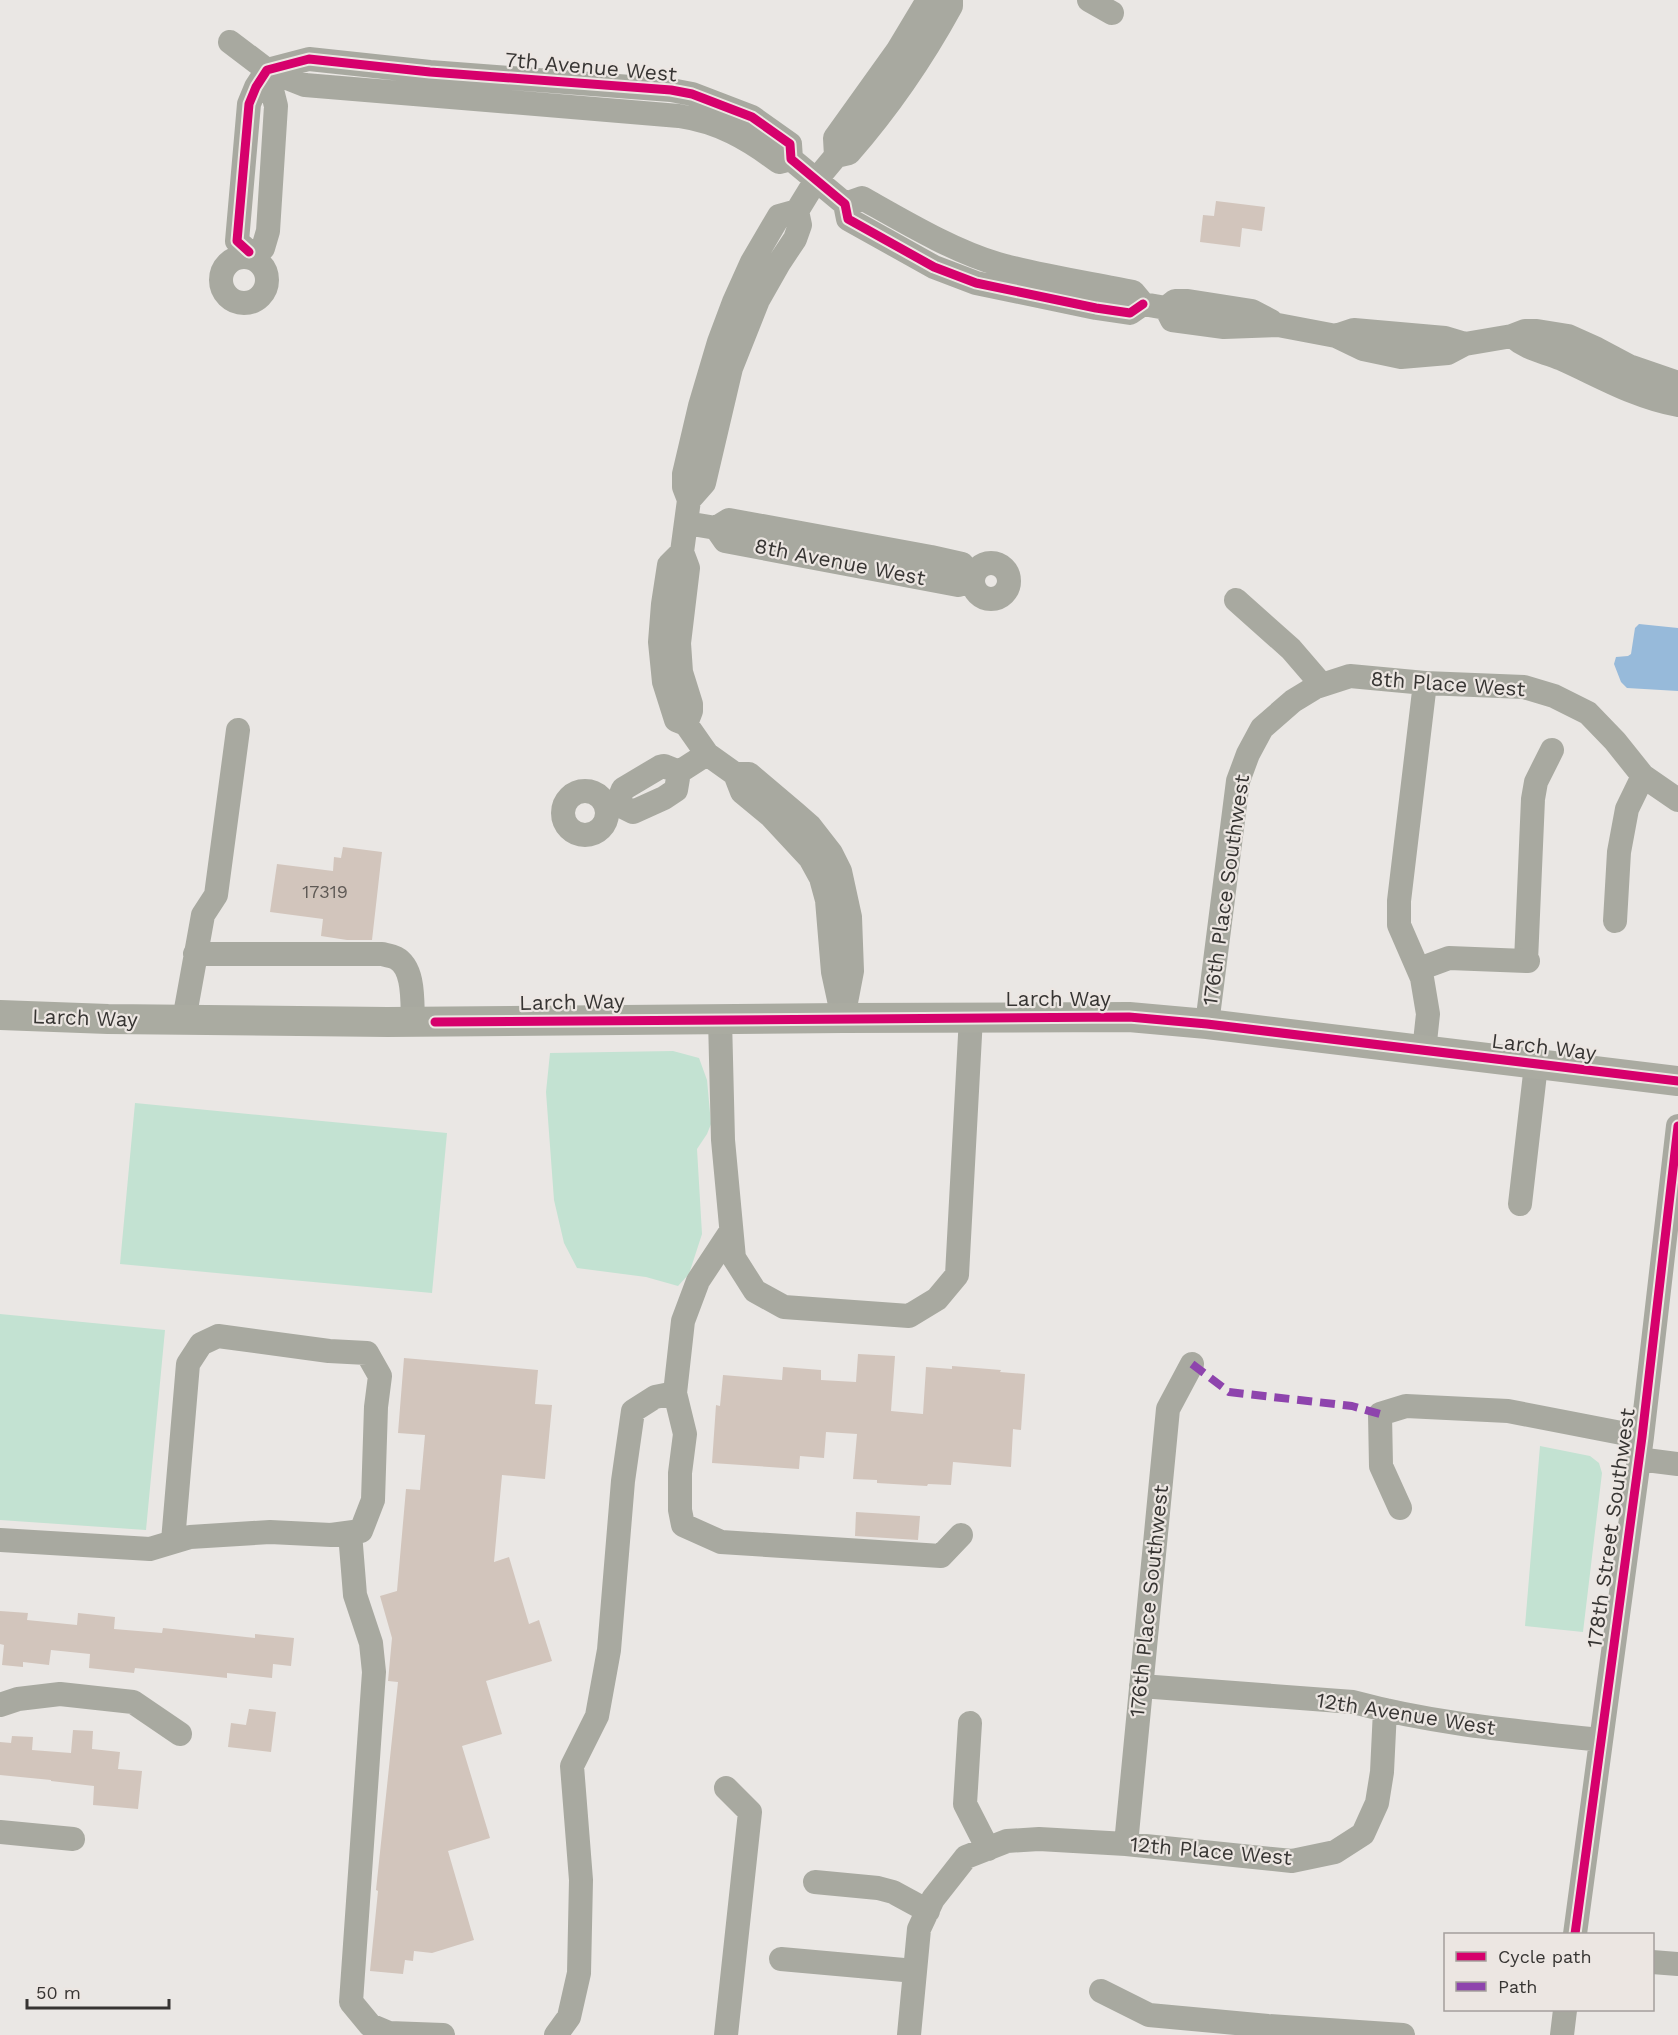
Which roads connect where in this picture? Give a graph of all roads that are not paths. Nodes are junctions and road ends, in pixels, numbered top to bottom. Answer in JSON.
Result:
{"nodes":[{"id":1,"x":928,"y":0,"type":"edge"},
{"id":2,"x":951,"y":0,"type":"edge"},
{"id":3,"x":1089,"y":0,"type":"edge"},
{"id":4,"x":1112,"y":13,"type":"dead end"},
{"id":5,"x":230,"y":42,"type":"dead end"},
{"id":6,"x":267,"y":70,"type":"junction"},
{"id":7,"x":836,"y":156,"type":"junction"},
{"id":8,"x":816,"y":180,"type":"junction"},
{"id":9,"x":249,"y":255,"type":"dead end"},
{"id":10,"x":1512,"y":336,"type":"junction"},
{"id":11,"x":1678,"y":383,"type":"edge"},
{"id":12,"x":1678,"y":405,"type":"edge"},
{"id":13,"x":686,"y":524,"type":"junction"},
{"id":14,"x":970,"y":577,"type":"dead end"},
{"id":15,"x":1236,"y":600,"type":"dead end"},
{"id":16,"x":1425,"y":683,"type":"junction"},
{"id":17,"x":1322,"y":686,"type":"junction"},
{"id":18,"x":1293,"y":701,"type":"joint"},
{"id":19,"x":238,"y":730,"type":"dead end"},
{"id":20,"x":1552,"y":750,"type":"dead end"},
{"id":21,"x":707,"y":754,"type":"junction"},
{"id":22,"x":1643,"y":776,"type":"junction"},
{"id":23,"x":1678,"y":800,"type":"edge"},
{"id":24,"x":611,"y":806,"type":"dead end"},
{"id":25,"x":1615,"y":921,"type":"dead end"},
{"id":26,"x":195,"y":954,"type":"junction"},
{"id":27,"x":1419,"y":969,"type":"junction"},
{"id":28,"x":0,"y":1015,"type":"edge"},
{"id":29,"x":843,"y":1017,"type":"junction"},
{"id":30,"x":971,"y":1017,"type":"junction"},
{"id":31,"x":720,"y":1019,"type":"junction"},
{"id":32,"x":184,"y":1020,"type":"junction"},
{"id":33,"x":413,"y":1022,"type":"junction"},
{"id":34,"x":1207,"y":1024,"type":"junction"},
{"id":35,"x":1424,"y":1051,"type":"junction"},
{"id":36,"x":1536,"y":1065,"type":"junction"},
{"id":37,"x":1678,"y":1082,"type":"edge"},
{"id":38,"x":1678,"y":1126,"type":"edge"},
{"id":39,"x":1520,"y":1204,"type":"dead end"},
{"id":40,"x":731,"y":1231,"type":"junction"},
{"id":41,"x":1192,"y":1364,"type":"dead end"},
{"id":42,"x":675,"y":1393,"type":"junction"},
{"id":43,"x":1640,"y":1448,"type":"junction"},
{"id":44,"x":1678,"y":1464,"type":"edge"},
{"id":45,"x":1400,"y":1508,"type":"dead end"},
{"id":46,"x":350,"y":1533,"type":"junction"},
{"id":47,"x":961,"y":1535,"type":"dead end"},
{"id":48,"x":0,"y":1540,"type":"edge"},
{"id":49,"x":173,"y":1540,"type":"junction"},
{"id":50,"x":1141,"y":1686,"type":"junction"},
{"id":51,"x":0,"y":1705,"type":"edge"},
{"id":52,"x":1385,"y":1710,"type":"junction"},
{"id":53,"x":970,"y":1723,"type":"dead end"},
{"id":54,"x":180,"y":1734,"type":"dead end"},
{"id":55,"x":1600,"y":1740,"type":"junction"},
{"id":56,"x":726,"y":1788,"type":"dead end"},
{"id":57,"x":0,"y":1832,"type":"edge"},
{"id":58,"x":73,"y":1839,"type":"dead end"},
{"id":59,"x":1126,"y":1844,"type":"junction"},
{"id":60,"x":977,"y":1853,"type":"junction"},
{"id":61,"x":814,"y":1882,"type":"dead end"},
{"id":62,"x":928,"y":1911,"type":"junction"},
{"id":63,"x":1575,"y":1933,"type":"edge"},
{"id":64,"x":781,"y":1959,"type":"dead end"},
{"id":65,"x":1654,"y":1962,"type":"edge"},
{"id":66,"x":1678,"y":1964,"type":"edge"},
{"id":67,"x":915,"y":1971,"type":"junction"},
{"id":68,"x":1101,"y":1991,"type":"dead end"},
{"id":69,"x":1565,"y":2011,"type":"edge"},
{"id":70,"x":443,"y":2035,"type":"edge"},
{"id":71,"x":556,"y":2035,"type":"edge"},
{"id":72,"x":726,"y":2035,"type":"edge"},
{"id":73,"x":909,"y":2035,"type":"edge"},
{"id":74,"x":1403,"y":2035,"type":"edge"},
{"id":75,"x":1562,"y":2035,"type":"edge"}],
"edges":[{"from":1,"to":7,"type":"street"},
{"from":2,"to":7,"type":"street"},
{"from":3,"to":4,"type":"street"},
{"from":5,"to":6,"type":"street"},
{"from":6,"to":8,"type":"street","name":"7th Avenue West"},
{"from":6,"to":9,"type":"street"},
{"from":7,"to":8,"type":"street"},
{"from":8,"to":10,"type":"street","name":"7th Avenue West"},
{"from":8,"to":13,"type":"street"},
{"from":10,"to":11,"type":"street","name":"7th Avenue West"},
{"from":10,"to":12,"type":"street"},
{"from":13,"to":14,"type":"street","name":"8th Avenue West"},
{"from":13,"to":21,"type":"street"},
{"from":15,"to":17,"type":"street"},
{"from":16,"to":17,"type":"street","name":"8th Place West"},
{"from":16,"to":22,"type":"street","name":"8th Place West"},
{"from":16,"to":27,"type":"street"},
{"from":17,"to":18,"type":"street","name":"8th Place West"},
{"from":18,"to":34,"type":"street","name":"176th Place Southwest"},
{"from":19,"to":26,"type":"street"},
{"from":20,"to":27,"type":"street"},
{"from":21,"to":24,"type":"street"},
{"from":21,"to":29,"type":"street"},
{"from":22,"to":23,"type":"street","name":"8th Place West"},
{"from":22,"to":25,"type":"street"},
{"from":26,"to":32,"type":"street"},
{"from":26,"to":33,"type":"street"},
{"from":27,"to":35,"type":"street"},
{"from":28,"to":32,"type":"main road","name":"Larch Way"},
{"from":29,"to":30,"type":"main road","name":"Larch Way"},
{"from":29,"to":31,"type":"main road","name":"Larch Way"},
{"from":30,"to":34,"type":"main road","name":"Larch Way"},
{"from":30,"to":40,"type":"street"},
{"from":31,"to":33,"type":"main road","name":"Larch Way"},
{"from":31,"to":40,"type":"street"},
{"from":32,"to":33,"type":"main road","name":"Larch Way"},
{"from":34,"to":35,"type":"main road","name":"Larch Way"},
{"from":35,"to":36,"type":"main road","name":"Larch Way"},
{"from":36,"to":37,"type":"main road","name":"Larch Way"},
{"from":36,"to":39,"type":"street"},
{"from":38,"to":43,"type":"street","name":"178th Street Southwest"},
{"from":40,"to":42,"type":"street"},
{"from":41,"to":50,"type":"street","name":"176th Place Southwest"},
{"from":42,"to":47,"type":"street"},
{"from":42,"to":71,"type":"street"},
{"from":43,"to":44,"type":"street"},
{"from":43,"to":45,"type":"street"},
{"from":43,"to":55,"type":"street","name":"178th Street Southwest"},
{"from":46,"to":49,"type":"street"},
{"from":46,"to":49,"type":"street"},
{"from":46,"to":70,"type":"street"},
{"from":48,"to":49,"type":"street"},
{"from":50,"to":52,"type":"street","name":"12th Avenue West"},
{"from":50,"to":59,"type":"street","name":"176th Place Southwest"},
{"from":51,"to":54,"type":"street"},
{"from":52,"to":55,"type":"street","name":"12th Avenue West"},
{"from":52,"to":59,"type":"street","name":"12th Place West"},
{"from":53,"to":60,"type":"street"},
{"from":55,"to":63,"type":"street","name":"178th Street Southwest"},
{"from":56,"to":72,"type":"street"},
{"from":57,"to":58,"type":"street"},
{"from":59,"to":60,"type":"street","name":"12th Place West"},
{"from":60,"to":62,"type":"street"},
{"from":61,"to":62,"type":"street"},
{"from":62,"to":67,"type":"street"},
{"from":64,"to":67,"type":"street"},
{"from":65,"to":66,"type":"street"},
{"from":67,"to":73,"type":"street"},
{"from":68,"to":74,"type":"street"},
{"from":69,"to":75,"type":"street"}]}
